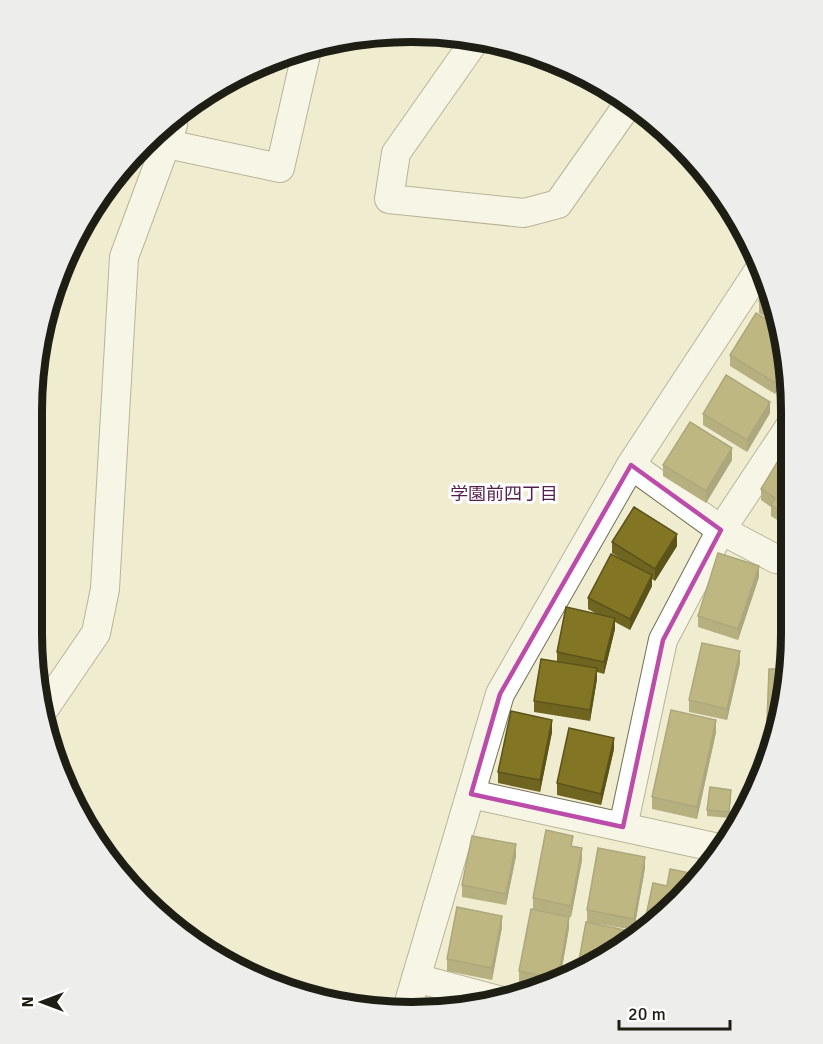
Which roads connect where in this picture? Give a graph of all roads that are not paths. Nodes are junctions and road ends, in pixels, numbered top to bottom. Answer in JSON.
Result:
{"nodes":[{"id":1,"x":471,"y":47,"type":"edge"},
{"id":2,"x":305,"y":58,"type":"edge"},
{"id":3,"x":624,"y":109,"type":"edge"},
{"id":4,"x":170,"y":134,"type":"edge"},
{"id":5,"x":755,"y":276,"type":"edge"},
{"id":6,"x":781,"y":440,"type":"edge"},
{"id":7,"x":631,"y":465,"type":"junction"},
{"id":8,"x":721,"y":530,"type":"junction"},
{"id":9,"x":776,"y":559,"type":"dead end"},
{"id":10,"x":49,"y":702,"type":"edge"},
{"id":11,"x":471,"y":794,"type":"junction"},
{"id":12,"x":623,"y":827,"type":"junction"},
{"id":13,"x":713,"y":847,"type":"edge"},
{"id":14,"x":416,"y":978,"type":"junction"},
{"id":15,"x":483,"y":995,"type":"edge"},
{"id":16,"x":408,"y":1002,"type":"edge"}],
"edges":[{"from":1,"to":3,"type":"street"},
{"from":2,"to":4,"type":"street"},
{"from":4,"to":10,"type":"street"},
{"from":5,"to":7,"type":"street"},
{"from":6,"to":8,"type":"street"},
{"from":7,"to":8,"type":"street"},
{"from":7,"to":11,"type":"street"},
{"from":8,"to":9,"type":"street"},
{"from":8,"to":12,"type":"street"},
{"from":11,"to":12,"type":"street"},
{"from":11,"to":14,"type":"street"},
{"from":12,"to":13,"type":"street"},
{"from":14,"to":15,"type":"street"},
{"from":14,"to":16,"type":"street"}]}
